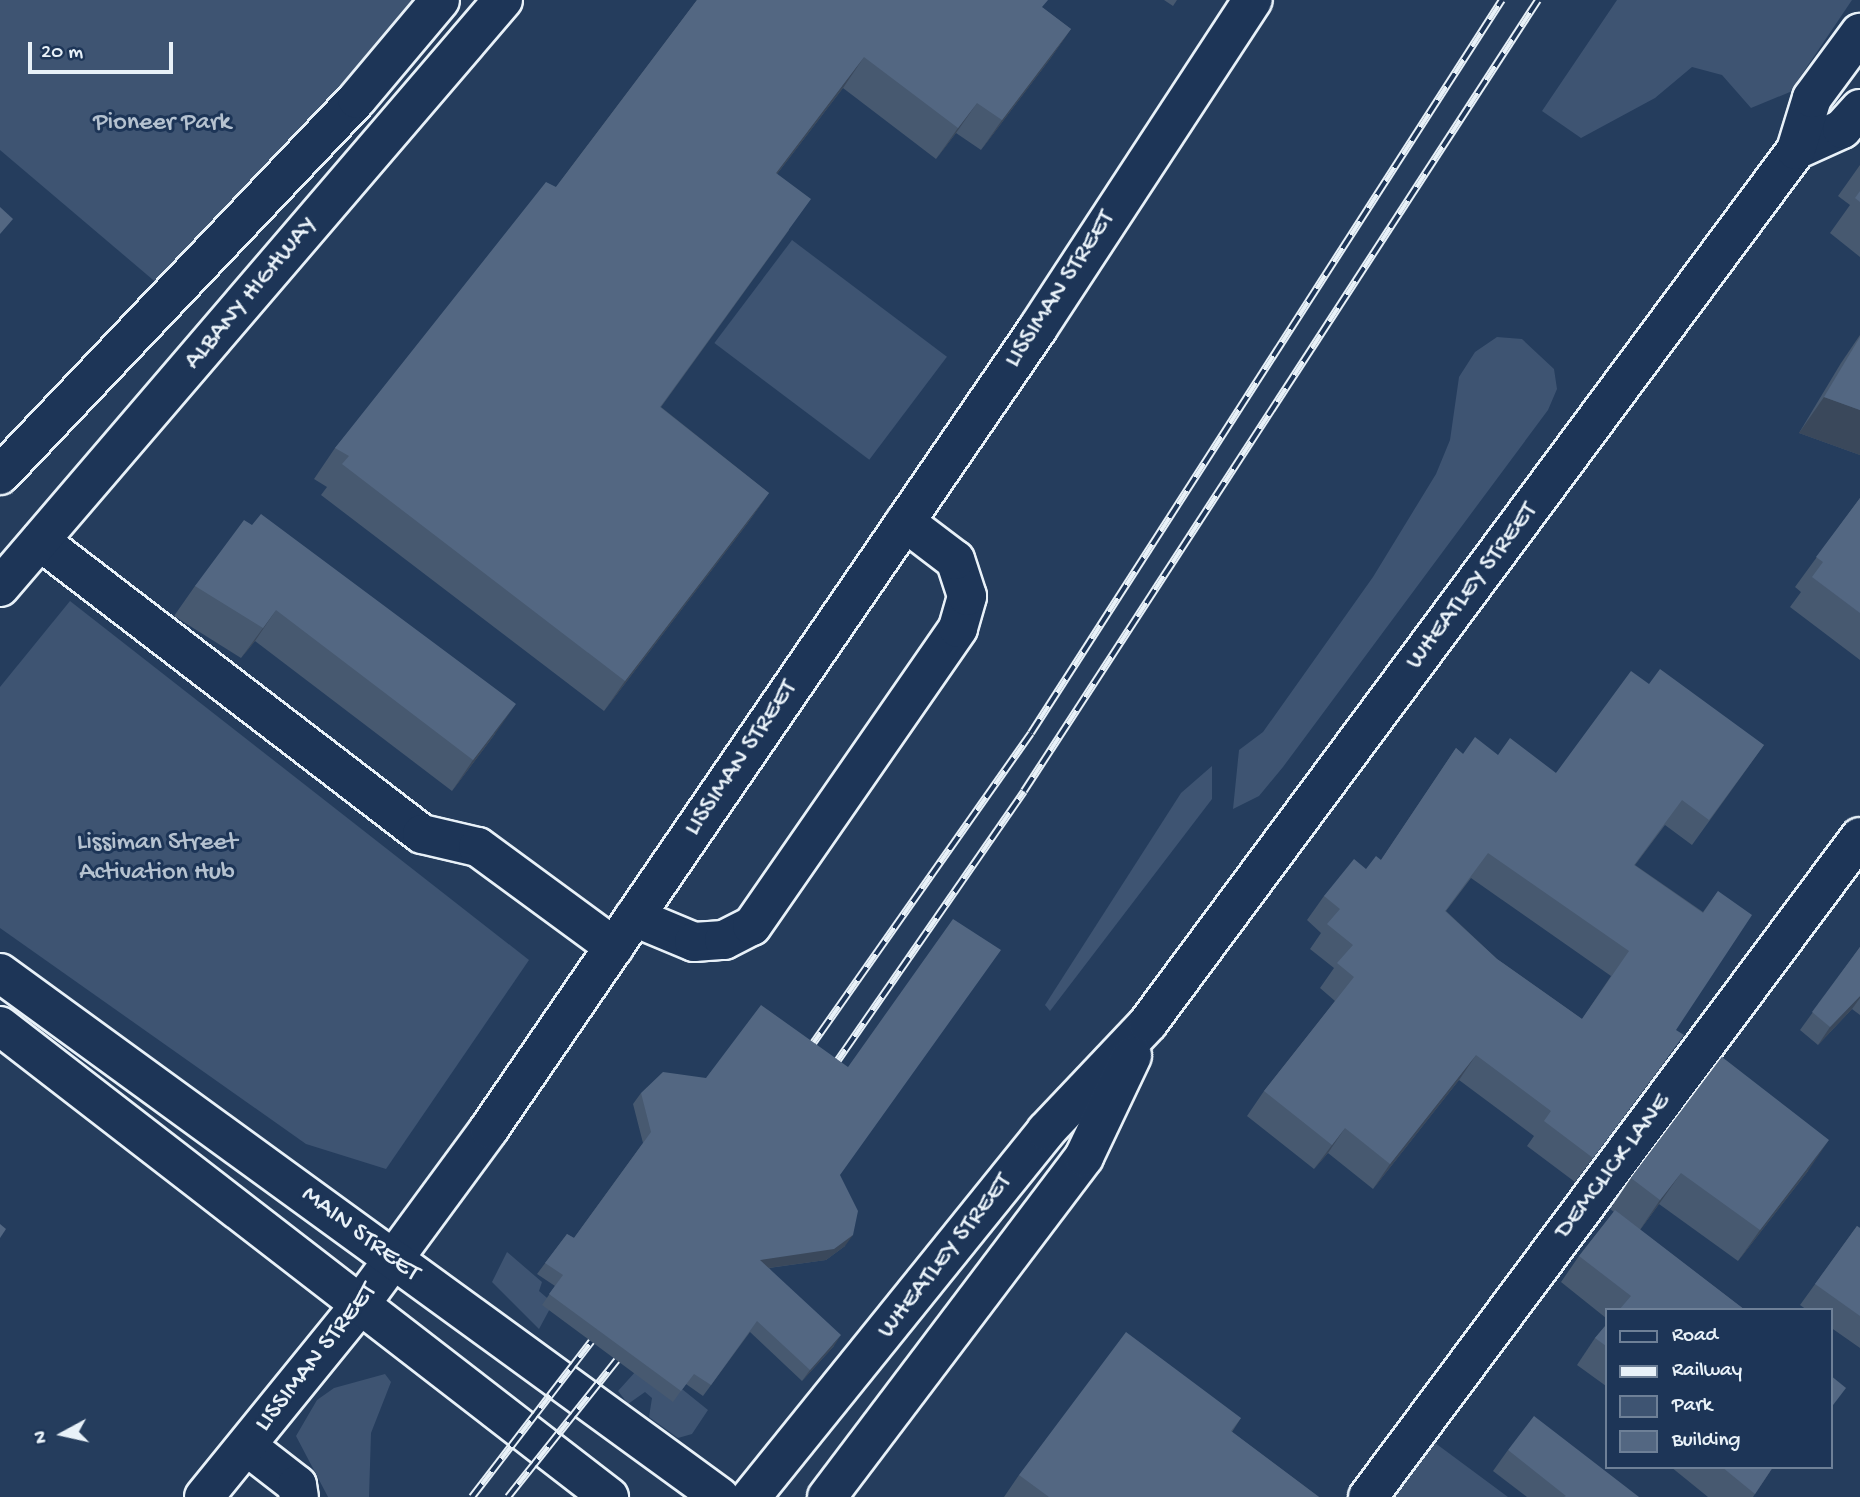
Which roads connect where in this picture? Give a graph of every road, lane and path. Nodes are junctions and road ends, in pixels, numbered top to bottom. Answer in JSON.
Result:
{"nodes":[{"id":1,"x":440,"y":0,"type":"edge"},
{"id":2,"x":503,"y":0,"type":"edge"},
{"id":3,"x":1253,"y":0,"type":"edge"},
{"id":4,"x":1860,"y":33,"type":"edge"},
{"id":5,"x":1860,"y":109,"type":"edge"},
{"id":6,"x":1796,"y":150,"type":"junction"},
{"id":7,"x":0,"y":475,"type":"edge"},
{"id":8,"x":905,"y":522,"type":"junction"},
{"id":9,"x":40,"y":541,"type":"junction"},
{"id":10,"x":0,"y":587,"type":"edge"},
{"id":11,"x":1860,"y":837,"type":"edge"},
{"id":12,"x":624,"y":932,"type":"junction"},
{"id":13,"x":0,"y":973,"type":"edge"},
{"id":14,"x":1148,"y":1023,"type":"junction"},
{"id":15,"x":0,"y":1026,"type":"edge"},
{"id":16,"x":393,"y":1261,"type":"junction"},
{"id":17,"x":359,"y":1306,"type":"junction"},
{"id":18,"x":248,"y":1447,"type":"junction"},
{"id":19,"x":204,"y":1497,"type":"edge"},
{"id":20,"x":299,"y":1497,"type":"edge"},
{"id":21,"x":609,"y":1497,"type":"edge"},
{"id":22,"x":720,"y":1497,"type":"edge"},
{"id":23,"x":751,"y":1497,"type":"edge"},
{"id":24,"x":827,"y":1497,"type":"edge"},
{"id":25,"x":1368,"y":1497,"type":"edge"}],
"edges":[{"from":1,"to":7,"type":"main road","name":"ALBANY HIGHWAY"},
{"from":2,"to":9,"type":"main road","name":"ALBANY HIGHWAY"},
{"from":3,"to":8,"type":"main road","name":"LISSIMAN STREET"},
{"from":4,"to":6,"type":"main road","name":"WHEATLEY STREET"},
{"from":5,"to":6,"type":"main road","name":"WHEATLEY STREET"},
{"from":6,"to":14,"type":"main road","name":"WHEATLEY STREET"},
{"from":8,"to":12,"type":"main road","name":"LISSIMAN STREET"},
{"from":8,"to":12,"type":"main road"},
{"from":9,"to":10,"type":"main road","name":"ALBANY HIGHWAY"},
{"from":9,"to":12,"type":"main road"},
{"from":11,"to":25,"type":"main road","name":"DEMCLICK LANE"},
{"from":12,"to":16,"type":"main road","name":"LISSIMAN STREET"},
{"from":13,"to":16,"type":"main road","name":"MAIN STREET"},
{"from":14,"to":23,"type":"main road","name":"WHEATLEY STREET"},
{"from":14,"to":24,"type":"main road","name":"WHEATLEY STREET"},
{"from":15,"to":17,"type":"main road"},
{"from":16,"to":17,"type":"main road","name":"LISSIMAN STREET"},
{"from":16,"to":22,"type":"main road","name":"MAIN STREET"},
{"from":17,"to":18,"type":"main road","name":"LISSIMAN STREET"},
{"from":17,"to":21,"type":"main road"},
{"from":18,"to":19,"type":"main road","name":"LISSIMAN STREET"},
{"from":18,"to":20,"type":"main road"}]}
